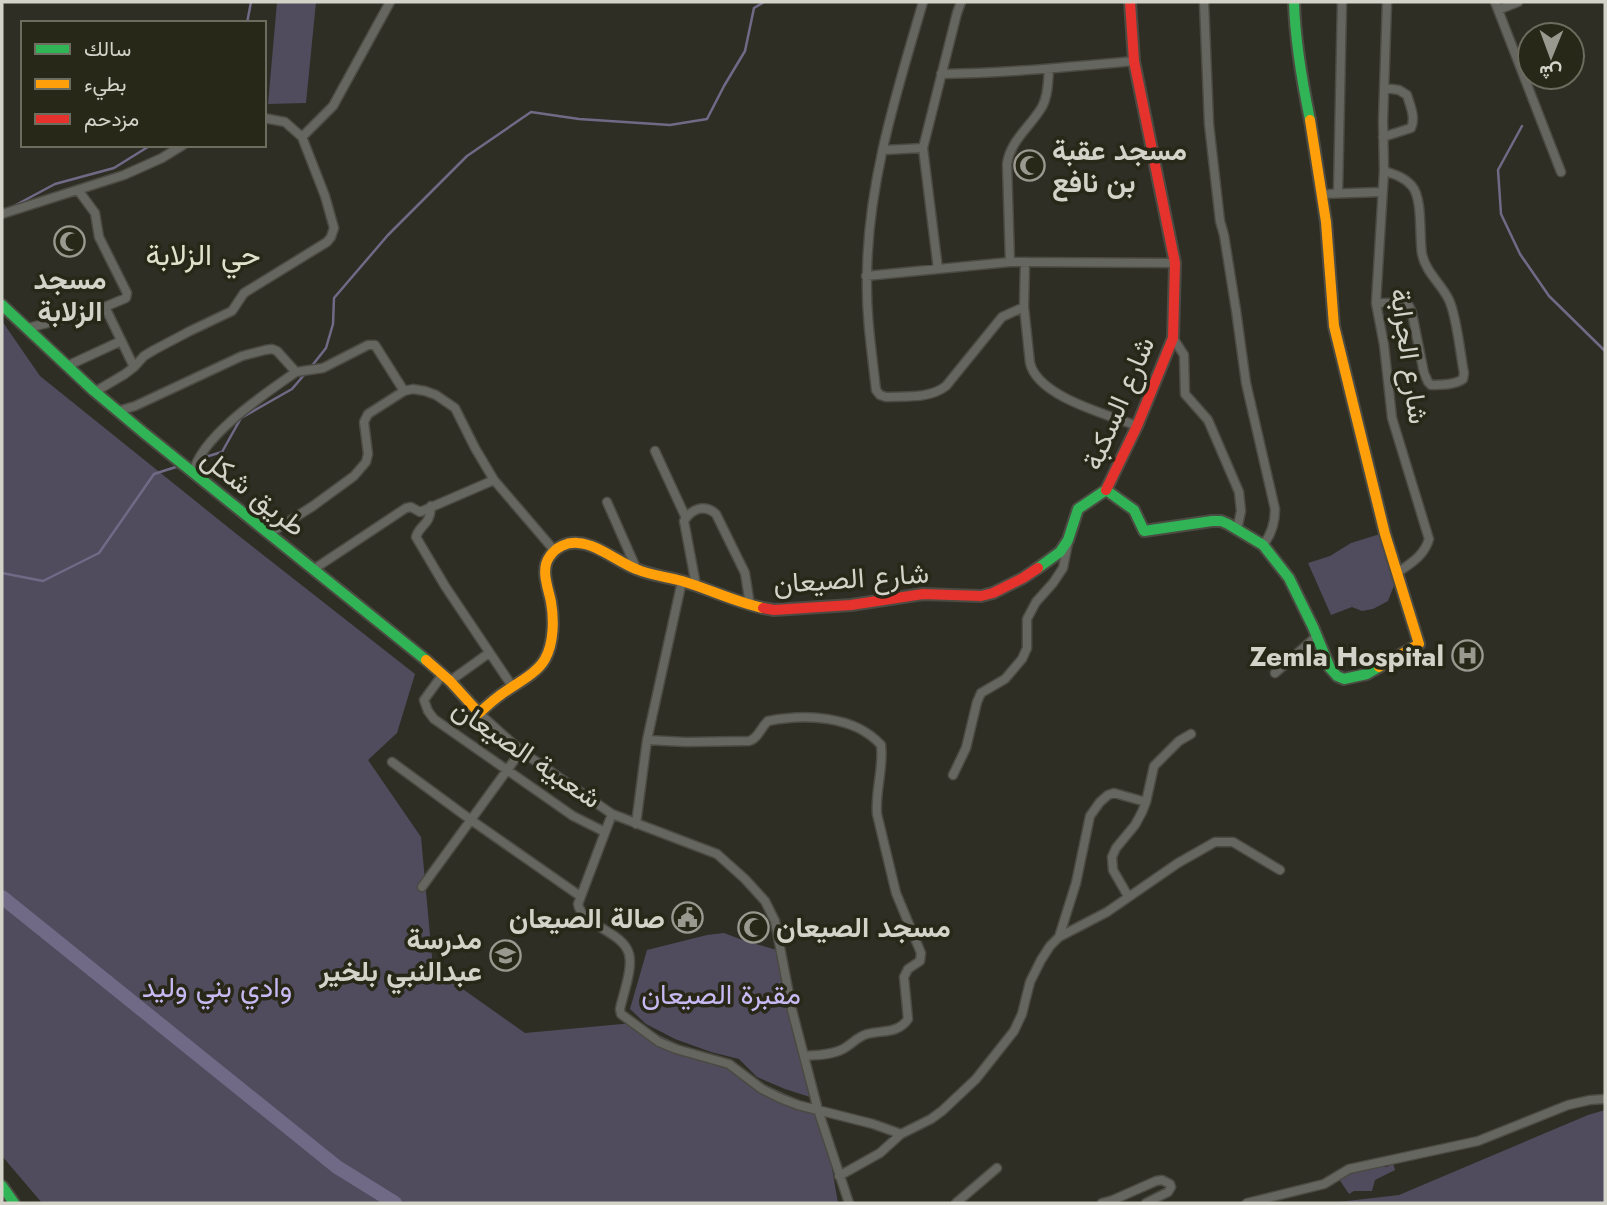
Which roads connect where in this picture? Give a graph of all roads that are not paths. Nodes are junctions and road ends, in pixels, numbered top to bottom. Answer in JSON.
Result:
{"nodes":[{"id":1,"x":390,"y":2,"type":"edge"},
{"id":2,"x":923,"y":2,"type":"edge"},
{"id":3,"x":961,"y":2,"type":"edge"},
{"id":4,"x":1130,"y":2,"type":"edge"},
{"id":5,"x":1203,"y":2,"type":"edge"},
{"id":6,"x":1294,"y":2,"type":"edge"},
{"id":7,"x":1342,"y":2,"type":"edge"},
{"id":8,"x":1387,"y":2,"type":"edge"},
{"id":9,"x":1518,"y":2,"type":"edge"},
{"id":10,"x":1497,"y":6,"type":"edge"},
{"id":11,"x":1135,"y":61,"type":"junction"},
{"id":12,"x":1049,"y":69,"type":"junction"},
{"id":13,"x":941,"y":74,"type":"junction"},
{"id":14,"x":1384,"y":88,"type":"junction"},
{"id":15,"x":266,"y":118,"type":"edge"},
{"id":16,"x":302,"y":137,"type":"junction"},
{"id":17,"x":1383,"y":137,"type":"junction"},
{"id":18,"x":179,"y":147,"type":"edge"},
{"id":19,"x":923,"y":148,"type":"junction"},
{"id":20,"x":884,"y":150,"type":"junction"},
{"id":21,"x":1384,"y":171,"type":"junction"},
{"id":22,"x":1561,"y":172,"type":"dead end"},
{"id":23,"x":78,"y":190,"type":"junction"},
{"id":24,"x":1338,"y":192,"type":"junction"},
{"id":25,"x":1382,"y":192,"type":"junction"},
{"id":26,"x":1321,"y":194,"type":"junction"},
{"id":27,"x":2,"y":214,"type":"edge"},
{"id":28,"x":1010,"y":262,"type":"junction"},
{"id":29,"x":1025,"y":262,"type":"junction"},
{"id":30,"x":1175,"y":263,"type":"junction"},
{"id":31,"x":938,"y":269,"type":"junction"},
{"id":32,"x":866,"y":276,"type":"junction"},
{"id":33,"x":1376,"y":303,"type":"junction"},
{"id":34,"x":2,"y":305,"type":"edge"},
{"id":35,"x":105,"y":307,"type":"junction"},
{"id":36,"x":1024,"y":307,"type":"junction"},
{"id":37,"x":28,"y":328,"type":"junction"},
{"id":38,"x":1172,"y":338,"type":"junction"},
{"id":39,"x":121,"y":341,"type":"junction"},
{"id":40,"x":67,"y":366,"type":"junction"},
{"id":41,"x":134,"y":367,"type":"junction"},
{"id":42,"x":296,"y":372,"type":"junction"},
{"id":43,"x":94,"y":391,"type":"junction"},
{"id":44,"x":404,"y":391,"type":"junction"},
{"id":45,"x":118,"y":411,"type":"junction"},
{"id":46,"x":1137,"y":426,"type":"junction"},
{"id":47,"x":655,"y":451,"type":"dead end"},
{"id":48,"x":193,"y":473,"type":"junction"},
{"id":49,"x":494,"y":480,"type":"junction"},
{"id":50,"x":1106,"y":490,"type":"junction"},
{"id":51,"x":607,"y":502,"type":"dead end"},
{"id":52,"x":431,"y":506,"type":"junction"},
{"id":53,"x":685,"y":518,"type":"junction"},
{"id":54,"x":1237,"y":530,"type":"junction"},
{"id":55,"x":270,"y":533,"type":"junction"},
{"id":56,"x":1068,"y":540,"type":"junction"},
{"id":57,"x":1263,"y":545,"type":"junction"},
{"id":58,"x":554,"y":550,"type":"junction"},
{"id":59,"x":314,"y":569,"type":"junction"},
{"id":60,"x":637,"y":570,"type":"junction"},
{"id":61,"x":1397,"y":572,"type":"junction"},
{"id":62,"x":682,"y":581,"type":"junction"},
{"id":63,"x":696,"y":585,"type":"junction"},
{"id":64,"x":751,"y":605,"type":"junction"},
{"id":65,"x":1317,"y":636,"type":"junction"},
{"id":66,"x":489,"y":653,"type":"junction"},
{"id":67,"x":1275,"y":673,"type":"dead end"},
{"id":68,"x":447,"y":677,"type":"junction"},
{"id":69,"x":512,"y":686,"type":"junction"},
{"id":70,"x":480,"y":713,"type":"junction"},
{"id":71,"x":1191,"y":734,"type":"dead end"},
{"id":72,"x":647,"y":740,"type":"junction"},
{"id":73,"x":522,"y":751,"type":"junction"},
{"id":74,"x":392,"y":762,"type":"dead end"},
{"id":75,"x":508,"y":770,"type":"junction"},
{"id":76,"x":953,"y":775,"type":"dead end"},
{"id":77,"x":1146,"y":802,"type":"junction"},
{"id":78,"x":612,"y":814,"type":"junction"},
{"id":79,"x":471,"y":820,"type":"junction"},
{"id":80,"x":636,"y":824,"type":"junction"},
{"id":81,"x":605,"y":832,"type":"junction"},
{"id":82,"x":1280,"y":870,"type":"dead end"},
{"id":83,"x":422,"y":887,"type":"dead end"},
{"id":84,"x":580,"y":896,"type":"junction"},
{"id":85,"x":1128,"y":896,"type":"junction"},
{"id":86,"x":1059,"y":937,"type":"junction"},
{"id":87,"x":804,"y":1056,"type":"junction"},
{"id":88,"x":1605,"y":1099,"type":"edge"},
{"id":89,"x":818,"y":1110,"type":"junction"},
{"id":90,"x":901,"y":1134,"type":"junction"},
{"id":91,"x":997,"y":1168,"type":"dead end"},
{"id":92,"x":839,"y":1176,"type":"junction"},
{"id":93,"x":2,"y":1186,"type":"edge"},
{"id":94,"x":14,"y":1203,"type":"edge"},
{"id":95,"x":849,"y":1203,"type":"edge"},
{"id":96,"x":956,"y":1203,"type":"edge"},
{"id":97,"x":1102,"y":1203,"type":"edge"},
{"id":98,"x":1146,"y":1203,"type":"edge"},
{"id":99,"x":1247,"y":1203,"type":"edge"}],
"edges":[{"from":1,"to":16,"type":"street"},
{"from":2,"to":20,"type":"street"},
{"from":3,"to":13,"type":"street"},
{"from":4,"to":11,"type":"main road","name":"شارع السكبة"},
{"from":5,"to":57,"type":"street"},
{"from":6,"to":26,"type":"main road"},
{"from":7,"to":24,"type":"street"},
{"from":8,"to":14,"type":"street","name":"شارع الجرابة"},
{"from":9,"to":10,"type":"street"},
{"from":10,"to":22,"type":"street"},
{"from":11,"to":12,"type":"street"},
{"from":11,"to":30,"type":"main road","name":"شارع السكبة"},
{"from":12,"to":13,"type":"street"},
{"from":12,"to":28,"type":"street"},
{"from":13,"to":19,"type":"street"},
{"from":14,"to":17,"type":"street","name":"شارع الجرابة"},
{"from":14,"to":17,"type":"street"},
{"from":15,"to":16,"type":"street"},
{"from":16,"to":41,"type":"street"},
{"from":17,"to":21,"type":"street","name":"شارع الجرابة"},
{"from":18,"to":23,"type":"street"},
{"from":19,"to":20,"type":"street"},
{"from":19,"to":31,"type":"street"},
{"from":20,"to":32,"type":"street"},
{"from":21,"to":25,"type":"street","name":"شارع الجرابة"},
{"from":21,"to":33,"type":"street"},
{"from":23,"to":27,"type":"street"},
{"from":23,"to":35,"type":"street"},
{"from":24,"to":25,"type":"street"},
{"from":24,"to":26,"type":"street"},
{"from":25,"to":33,"type":"street","name":"شارع الجرابة"},
{"from":26,"to":61,"type":"main road"},
{"from":28,"to":29,"type":"street"},
{"from":28,"to":31,"type":"street"},
{"from":29,"to":30,"type":"street"},
{"from":29,"to":36,"type":"street"},
{"from":30,"to":38,"type":"main road","name":"شارع السكبة"},
{"from":31,"to":32,"type":"street"},
{"from":32,"to":36,"type":"street"},
{"from":33,"to":61,"type":"street","name":"شارع الجرابة"},
{"from":34,"to":37,"type":"main road","name":"طريق شكل"},
{"from":35,"to":37,"type":"street"},
{"from":35,"to":39,"type":"street"},
{"from":36,"to":46,"type":"street"},
{"from":37,"to":40,"type":"main road","name":"طريق شكل"},
{"from":38,"to":46,"type":"main road","name":"شارع السكبة"},
{"from":38,"to":54,"type":"street"},
{"from":39,"to":40,"type":"street"},
{"from":39,"to":41,"type":"street"},
{"from":40,"to":43,"type":"main road","name":"طريق شكل"},
{"from":41,"to":43,"type":"street"},
{"from":42,"to":44,"type":"street"},
{"from":42,"to":45,"type":"street"},
{"from":42,"to":48,"type":"street"},
{"from":43,"to":45,"type":"main road","name":"طريق شكل"},
{"from":44,"to":49,"type":"street"},
{"from":44,"to":55,"type":"street"},
{"from":45,"to":48,"type":"main road","name":"طريق شكل"},
{"from":46,"to":50,"type":"main road","name":"شارع السكبة"},
{"from":47,"to":53,"type":"street"},
{"from":48,"to":55,"type":"main road","name":"طريق شكل"},
{"from":49,"to":52,"type":"street"},
{"from":49,"to":58,"type":"street"},
{"from":50,"to":54,"type":"main road"},
{"from":50,"to":56,"type":"main road","name":"شارع الصيعان"},
{"from":51,"to":60,"type":"street"},
{"from":52,"to":59,"type":"street"},
{"from":52,"to":66,"type":"street"},
{"from":53,"to":63,"type":"street"},
{"from":53,"to":64,"type":"street"},
{"from":54,"to":57,"type":"main road"},
{"from":55,"to":59,"type":"main road","name":"طريق شكل"},
{"from":56,"to":64,"type":"main road","name":"شارع الصيعان"},
{"from":56,"to":76,"type":"street"},
{"from":57,"to":65,"type":"main road"},
{"from":58,"to":60,"type":"main road","name":"شارع الصيعان"},
{"from":58,"to":69,"type":"main road"},
{"from":59,"to":68,"type":"main road","name":"طريق شكل"},
{"from":60,"to":62,"type":"main road","name":"شارع الصيعان"},
{"from":61,"to":65,"type":"main road"},
{"from":62,"to":63,"type":"main road","name":"شارع الصيعان"},
{"from":62,"to":72,"type":"street"},
{"from":63,"to":64,"type":"main road","name":"شارع الصيعان"},
{"from":65,"to":67,"type":"street"},
{"from":66,"to":68,"type":"street"},
{"from":66,"to":69,"type":"street"},
{"from":68,"to":70,"type":"main road","name":"طريق شكل"},
{"from":68,"to":75,"type":"street","name":"شعبية الصيعان"},
{"from":69,"to":70,"type":"main road"},
{"from":70,"to":73,"type":"street"},
{"from":71,"to":77,"type":"street"},
{"from":72,"to":80,"type":"street"},
{"from":72,"to":87,"type":"street"},
{"from":73,"to":75,"type":"street"},
{"from":73,"to":78,"type":"street"},
{"from":74,"to":79,"type":"street"},
{"from":75,"to":79,"type":"street"},
{"from":75,"to":81,"type":"street","name":"شعبية الصيعان"},
{"from":77,"to":85,"type":"street"},
{"from":77,"to":86,"type":"street"},
{"from":78,"to":80,"type":"street"},
{"from":78,"to":81,"type":"street"},
{"from":79,"to":83,"type":"street"},
{"from":79,"to":84,"type":"street"},
{"from":80,"to":87,"type":"street"},
{"from":81,"to":84,"type":"street"},
{"from":82,"to":85,"type":"street"},
{"from":84,"to":89,"type":"street"},
{"from":85,"to":86,"type":"street"},
{"from":86,"to":90,"type":"street"},
{"from":87,"to":89,"type":"street"},
{"from":88,"to":99,"type":"street"},
{"from":89,"to":90,"type":"street"},
{"from":89,"to":92,"type":"street"},
{"from":90,"to":92,"type":"street"},
{"from":91,"to":96,"type":"street"},
{"from":92,"to":95,"type":"street"},
{"from":93,"to":94,"type":"main road"},
{"from":97,"to":98,"type":"street"}]}
